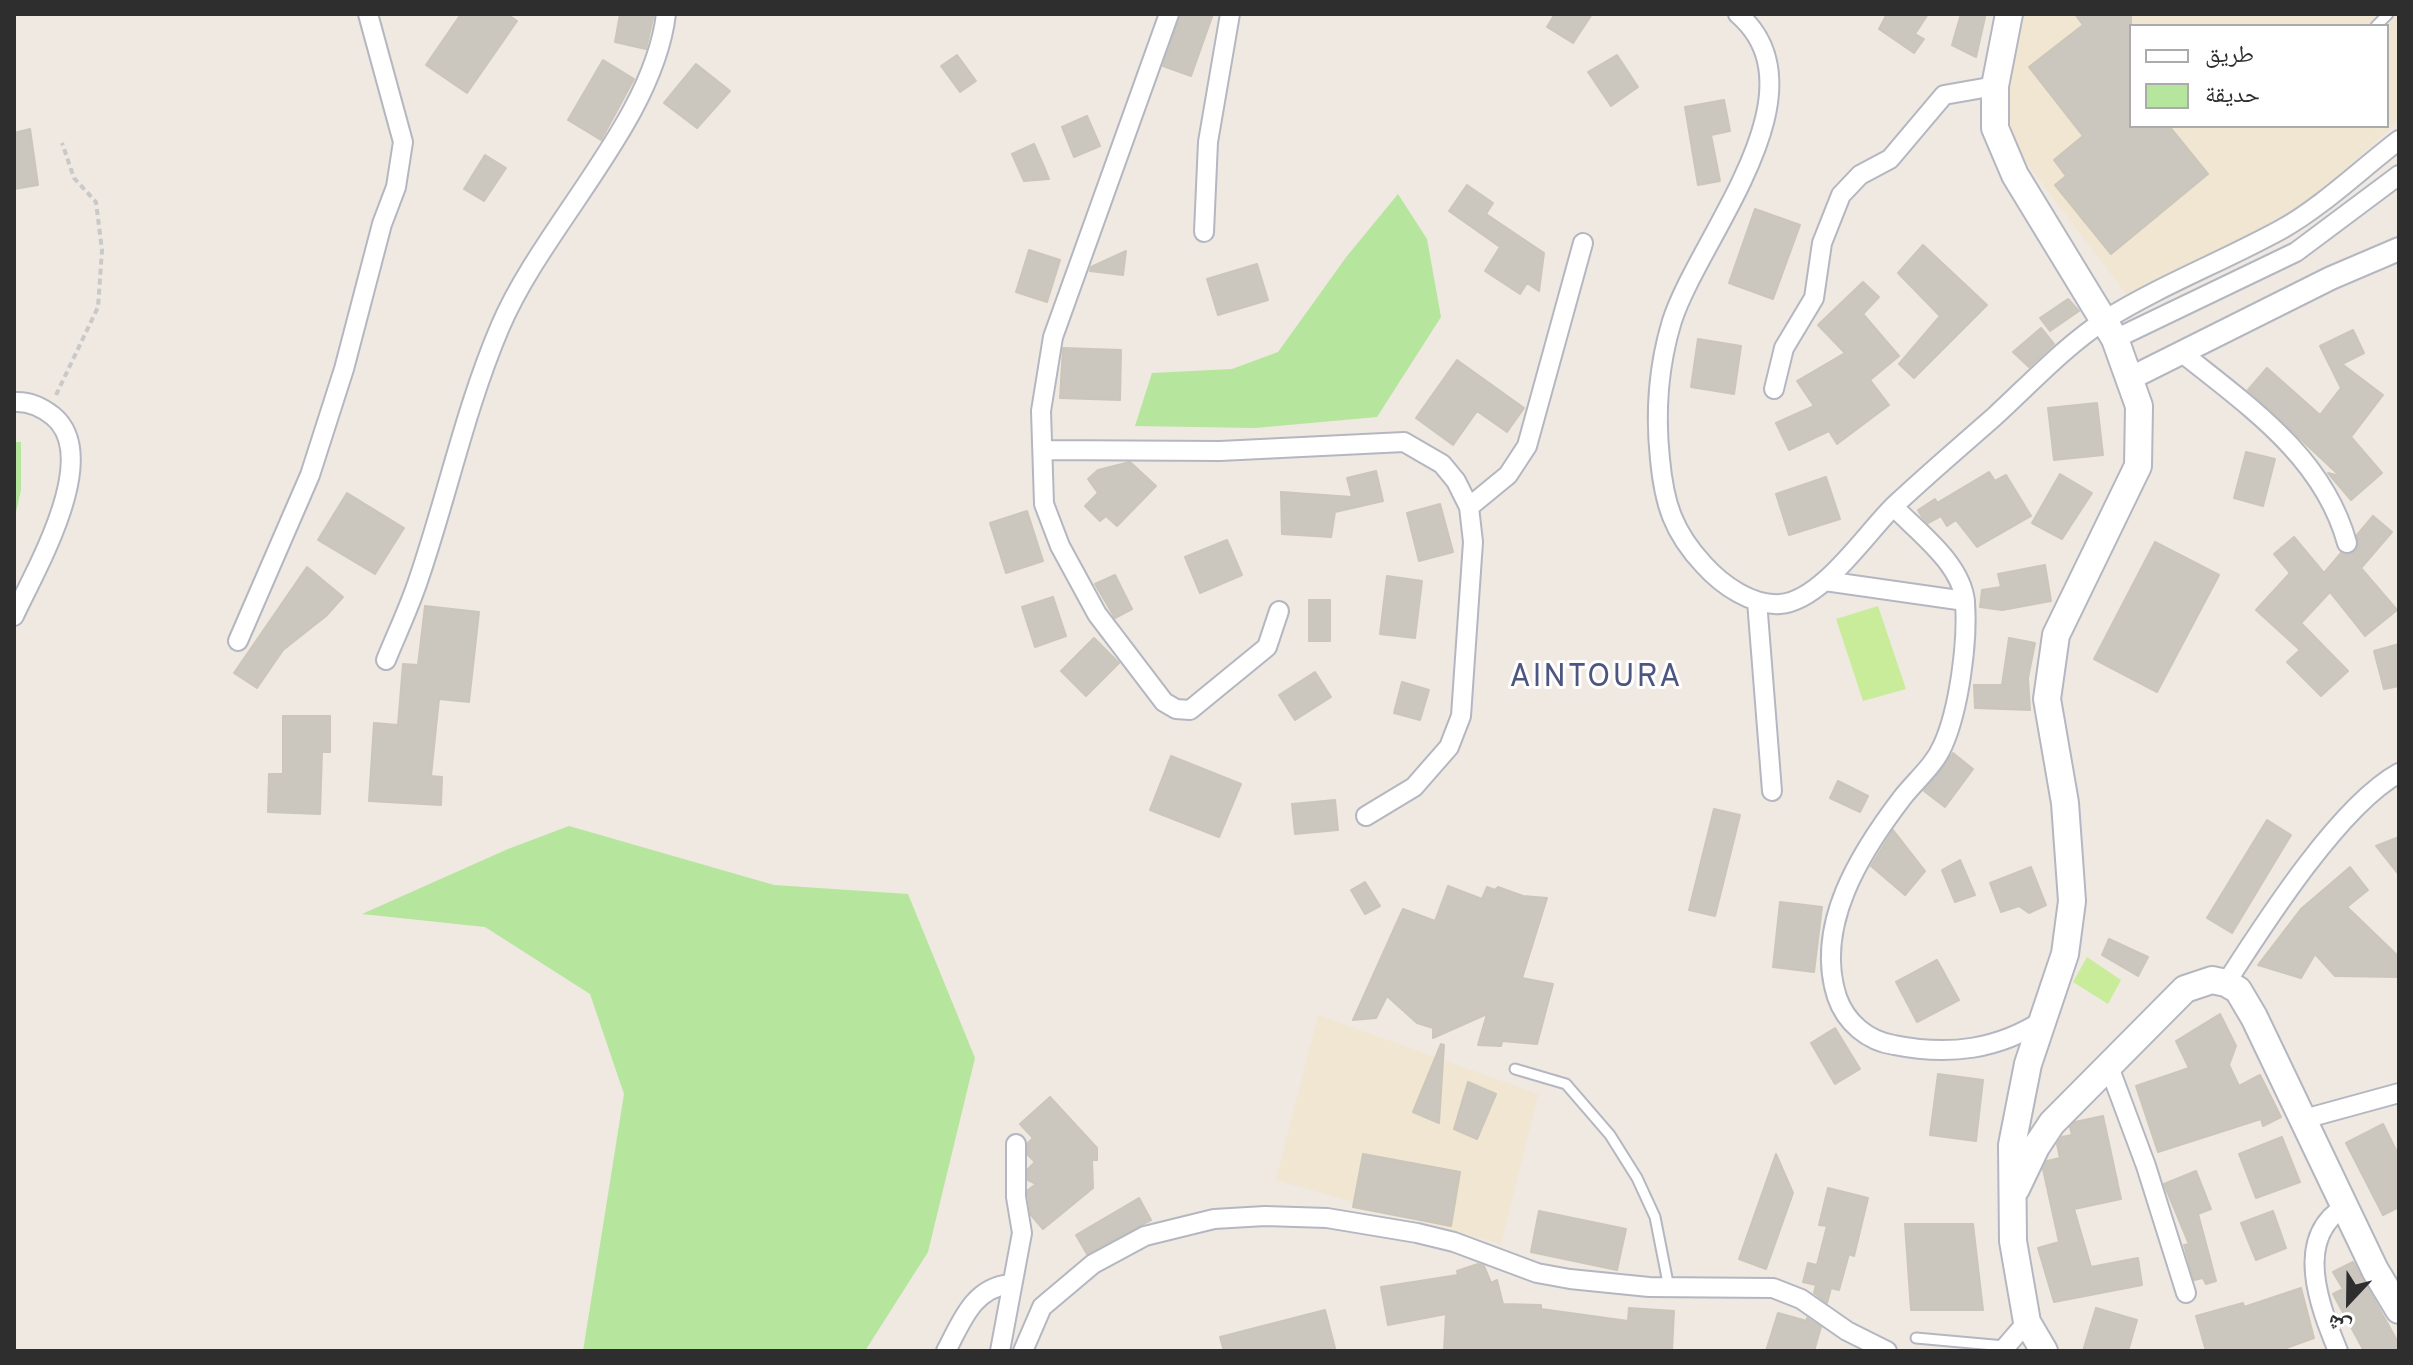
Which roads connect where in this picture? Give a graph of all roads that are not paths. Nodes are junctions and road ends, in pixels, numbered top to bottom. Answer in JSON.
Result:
{"nodes":[{"id":1,"x":368,"y":14,"type":"edge"},
{"id":2,"x":666,"y":14,"type":"edge"},
{"id":3,"x":1169,"y":14,"type":"edge"},
{"id":4,"x":1230,"y":14,"type":"edge"},
{"id":5,"x":1738,"y":14,"type":"edge"},
{"id":6,"x":2009,"y":14,"type":"edge"},
{"id":7,"x":1995,"y":86,"type":"junction"},
{"id":8,"x":2399,"y":140,"type":"edge"},
{"id":9,"x":2399,"y":175,"type":"edge"},
{"id":10,"x":1204,"y":232,"type":"dead end"},
{"id":11,"x":1583,"y":243,"type":"dead end"},
{"id":12,"x":2399,"y":249,"type":"edge"},
{"id":13,"x":2110,"y":330,"type":"junction"},
{"id":14,"x":2181,"y":352,"type":"junction"},
{"id":15,"x":2131,"y":378,"type":"junction"},
{"id":16,"x":1774,"y":389,"type":"dead end"},
{"id":17,"x":14,"y":402,"type":"edge"},
{"id":18,"x":1043,"y":450,"type":"junction"},
{"id":19,"x":1469,"y":507,"type":"junction"},
{"id":20,"x":1894,"y":507,"type":"junction"},
{"id":21,"x":2347,"y":543,"type":"dead end"},
{"id":22,"x":1825,"y":581,"type":"junction"},
{"id":23,"x":1757,"y":601,"type":"junction"},
{"id":24,"x":1965,"y":601,"type":"junction"},
{"id":25,"x":1279,"y":611,"type":"dead end"},
{"id":26,"x":14,"y":616,"type":"edge"},
{"id":27,"x":238,"y":641,"type":"dead end"},
{"id":28,"x":386,"y":660,"type":"dead end"},
{"id":29,"x":2399,"y":773,"type":"edge"},
{"id":30,"x":1772,"y":791,"type":"dead end"},
{"id":31,"x":1366,"y":816,"type":"dead end"},
{"id":32,"x":2226,"y":983,"type":"junction"},
{"id":33,"x":2046,"y":1019,"type":"junction"},
{"id":34,"x":2108,"y":1064,"type":"junction"},
{"id":35,"x":1515,"y":1069,"type":"dead end"},
{"id":36,"x":2399,"y":1093,"type":"edge"},
{"id":37,"x":2304,"y":1119,"type":"junction"},
{"id":38,"x":1016,"y":1144,"type":"dead end"},
{"id":39,"x":2012,"y":1200,"type":"junction"},
{"id":40,"x":2346,"y":1206,"type":"junction"},
{"id":41,"x":1010,"y":1284,"type":"junction"},
{"id":42,"x":1669,"y":1288,"type":"junction"},
{"id":43,"x":2186,"y":1293,"type":"dead end"},
{"id":44,"x":2399,"y":1310,"type":"edge"},
{"id":45,"x":2027,"y":1322,"type":"junction"},
{"id":46,"x":1916,"y":1338,"type":"dead end"},
{"id":47,"x":2004,"y":1349,"type":"edge"},
{"id":48,"x":946,"y":1351,"type":"edge"},
{"id":49,"x":1000,"y":1351,"type":"edge"},
{"id":50,"x":1023,"y":1351,"type":"edge"},
{"id":51,"x":1887,"y":1351,"type":"edge"},
{"id":52,"x":2044,"y":1351,"type":"edge"},
{"id":53,"x":2338,"y":1351,"type":"edge"}],
"edges":[{"from":1,"to":27,"type":"street"},
{"from":2,"to":28,"type":"street"},
{"from":3,"to":18,"type":"street"},
{"from":4,"to":10,"type":"street"},
{"from":5,"to":23,"type":"street"},
{"from":6,"to":7,"type":"main road"},
{"from":7,"to":13,"type":"main road"},
{"from":7,"to":16,"type":"street"},
{"from":8,"to":13,"type":"street"},
{"from":9,"to":13,"type":"street"},
{"from":11,"to":19,"type":"street"},
{"from":12,"to":14,"type":"street"},
{"from":13,"to":15,"type":"main road"},
{"from":13,"to":20,"type":"street"},
{"from":14,"to":15,"type":"street"},
{"from":14,"to":21,"type":"street"},
{"from":15,"to":33,"type":"main road"},
{"from":17,"to":26,"type":"street"},
{"from":18,"to":19,"type":"street"},
{"from":18,"to":25,"type":"street"},
{"from":19,"to":31,"type":"street"},
{"from":20,"to":22,"type":"street"},
{"from":20,"to":24,"type":"street"},
{"from":22,"to":23,"type":"street"},
{"from":22,"to":24,"type":"street"},
{"from":23,"to":30,"type":"street"},
{"from":24,"to":33,"type":"street"},
{"from":29,"to":32,"type":"street"},
{"from":32,"to":34,"type":"main road"},
{"from":32,"to":37,"type":"main road"},
{"from":33,"to":39,"type":"main road"},
{"from":34,"to":39,"type":"main road"},
{"from":34,"to":43,"type":"street"},
{"from":35,"to":42,"type":"lane"},
{"from":36,"to":37,"type":"street"},
{"from":37,"to":40,"type":"main road"},
{"from":38,"to":41,"type":"street"},
{"from":39,"to":45,"type":"main road"},
{"from":40,"to":44,"type":"main road"},
{"from":40,"to":53,"type":"street"},
{"from":41,"to":48,"type":"street"},
{"from":41,"to":49,"type":"street"},
{"from":42,"to":50,"type":"street"},
{"from":42,"to":51,"type":"street"},
{"from":45,"to":47,"type":"street"},
{"from":45,"to":52,"type":"main road"},
{"from":46,"to":47,"type":"lane"}]}
